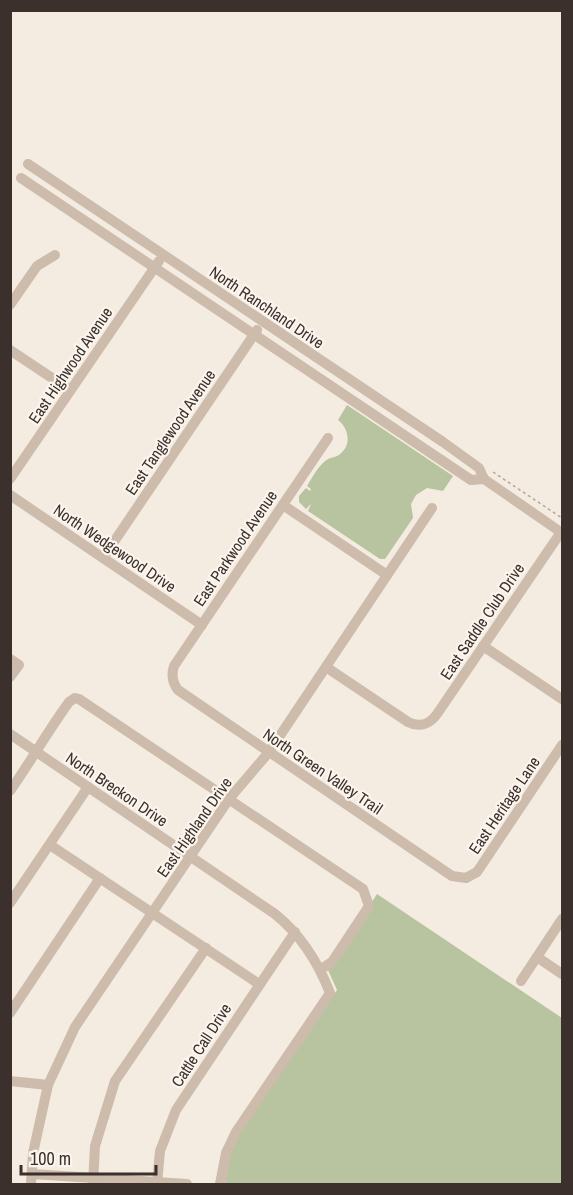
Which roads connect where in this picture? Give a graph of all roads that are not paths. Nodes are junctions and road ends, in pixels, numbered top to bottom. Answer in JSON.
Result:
{"nodes":[{"id":1,"x":28,"y":164,"type":"dead end"},
{"id":2,"x":21,"y":178,"type":"dead end"},
{"id":3,"x":55,"y":255,"type":"dead end"},
{"id":4,"x":163,"y":255,"type":"junction"},
{"id":5,"x":155,"y":267,"type":"junction"},
{"id":6,"x":10,"y":305,"type":"edge"},
{"id":7,"x":262,"y":322,"type":"junction"},
{"id":8,"x":254,"y":335,"type":"junction"},
{"id":9,"x":10,"y":350,"type":"edge"},
{"id":10,"x":70,"y":390,"type":"junction"},
{"id":11,"x":328,"y":438,"type":"dead end"},
{"id":12,"x":10,"y":479,"type":"edge"},
{"id":13,"x":484,"y":479,"type":"junction"},
{"id":14,"x":10,"y":495,"type":"edge"},
{"id":15,"x":283,"y":505,"type":"junction"},
{"id":16,"x":432,"y":508,"type":"dead end"},
{"id":17,"x":562,"y":532,"type":"edge"},
{"id":18,"x":103,"y":558,"type":"junction"},
{"id":19,"x":387,"y":575,"type":"junction"},
{"id":20,"x":202,"y":625,"type":"junction"},
{"id":21,"x":483,"y":646,"type":"junction"},
{"id":22,"x":15,"y":662,"type":"edge"},
{"id":23,"x":326,"y":667,"type":"junction"},
{"id":24,"x":10,"y":677,"type":"edge"},
{"id":25,"x":172,"y":678,"type":"joint"},
{"id":26,"x":562,"y":699,"type":"edge"},
{"id":27,"x":10,"y":734,"type":"edge"},
{"id":28,"x":562,"y":745,"type":"edge"},
{"id":29,"x":37,"y":752,"type":"junction"},
{"id":30,"x":269,"y":752,"type":"junction"},
{"id":31,"x":88,"y":787,"type":"junction"},
{"id":32,"x":10,"y":791,"type":"edge"},
{"id":33,"x":229,"y":799,"type":"junction"},
{"id":34,"x":50,"y":845,"type":"junction"},
{"id":35,"x":190,"y":857,"type":"junction"},
{"id":36,"x":100,"y":878,"type":"junction"},
{"id":37,"x":466,"y":878,"type":"joint"},
{"id":38,"x":10,"y":903,"type":"edge"},
{"id":39,"x":153,"y":913,"type":"junction"},
{"id":40,"x":562,"y":920,"type":"edge"},
{"id":41,"x":295,"y":932,"type":"junction"},
{"id":42,"x":207,"y":948,"type":"junction"},
{"id":43,"x":537,"y":957,"type":"junction"},
{"id":44,"x":321,"y":969,"type":"junction"},
{"id":45,"x":562,"y":974,"type":"edge"},
{"id":46,"x":521,"y":981,"type":"dead end"},
{"id":47,"x":259,"y":984,"type":"junction"},
{"id":48,"x":10,"y":1013,"type":"edge"},
{"id":49,"x":10,"y":1081,"type":"edge"},
{"id":50,"x":48,"y":1084,"type":"junction"},
{"id":51,"x":31,"y":1179,"type":"edge"},
{"id":52,"x":93,"y":1182,"type":"edge"},
{"id":53,"x":156,"y":1183,"type":"edge"},
{"id":54,"x":187,"y":1185,"type":"edge"},
{"id":55,"x":220,"y":1185,"type":"edge"}],
"edges":[{"from":1,"to":4,"type":"street","name":"North Ranchland Drive"},
{"from":2,"to":5,"type":"street","name":"North Ranchland Drive"},
{"from":3,"to":6,"type":"street"},
{"from":4,"to":5,"type":"street","name":"East Highwood Avenue"},
{"from":4,"to":7,"type":"street","name":"North Ranchland Drive"},
{"from":5,"to":8,"type":"street","name":"North Ranchland Drive"},
{"from":5,"to":10,"type":"street","name":"East Highwood Avenue"},
{"from":7,"to":8,"type":"street","name":"East Tanglewood Avenue"},
{"from":7,"to":13,"type":"street","name":"North Ranchland Drive"},
{"from":8,"to":13,"type":"street","name":"North Ranchland Drive"},
{"from":8,"to":18,"type":"street","name":"East Tanglewood Avenue"},
{"from":9,"to":10,"type":"street"},
{"from":10,"to":12,"type":"street","name":"East Highwood Avenue"},
{"from":11,"to":15,"type":"street","name":"East Parkwood Avenue"},
{"from":13,"to":17,"type":"street","name":"North Ranchland Drive"},
{"from":14,"to":18,"type":"street","name":"North Wedgewood Drive"},
{"from":15,"to":19,"type":"street"},
{"from":15,"to":20,"type":"street","name":"East Parkwood Avenue"},
{"from":16,"to":19,"type":"street","name":"East Highland Drive"},
{"from":17,"to":21,"type":"street","name":"East Saddle Club Drive"},
{"from":18,"to":20,"type":"street","name":"North Wedgewood Drive"},
{"from":19,"to":23,"type":"street","name":"East Highland Drive"},
{"from":20,"to":25,"type":"street","name":"East Parkwood Avenue"},
{"from":21,"to":23,"type":"street","name":"East Saddle Club Drive"},
{"from":21,"to":26,"type":"street"},
{"from":22,"to":24,"type":"street"},
{"from":23,"to":30,"type":"street","name":"East Highland Drive"},
{"from":25,"to":30,"type":"street","name":"North Green Valley Trail"},
{"from":27,"to":29,"type":"street","name":"North Breckon Drive"},
{"from":28,"to":37,"type":"street","name":"East Heritage Lane"},
{"from":29,"to":31,"type":"street","name":"North Breckon Drive"},
{"from":29,"to":32,"type":"street"},
{"from":29,"to":33,"type":"street"},
{"from":30,"to":33,"type":"street","name":"East Highland Drive"},
{"from":30,"to":37,"type":"street","name":"North Green Valley Trail"},
{"from":31,"to":34,"type":"street"},
{"from":31,"to":35,"type":"street","name":"North Breckon Drive"},
{"from":33,"to":35,"type":"street","name":"East Highland Drive"},
{"from":33,"to":44,"type":"street"},
{"from":34,"to":36,"type":"street"},
{"from":34,"to":38,"type":"street"},
{"from":35,"to":39,"type":"street","name":"East Highland Drive"},
{"from":35,"to":41,"type":"street","name":"North Breckon Drive"},
{"from":36,"to":39,"type":"street"},
{"from":36,"to":48,"type":"street"},
{"from":39,"to":42,"type":"street"},
{"from":39,"to":50,"type":"street","name":"East Highland Drive"},
{"from":40,"to":43,"type":"street"},
{"from":41,"to":44,"type":"street","name":"North Breckon Drive"},
{"from":41,"to":47,"type":"street","name":"Cattle Call Drive"},
{"from":42,"to":47,"type":"street"},
{"from":42,"to":52,"type":"street"},
{"from":43,"to":45,"type":"street"},
{"from":43,"to":46,"type":"street"},
{"from":44,"to":55,"type":"street","name":"North Breckon Drive"},
{"from":47,"to":53,"type":"street","name":"Cattle Call Drive"},
{"from":49,"to":50,"type":"street"},
{"from":50,"to":51,"type":"street","name":"East Highland Drive"},
{"from":51,"to":52,"type":"street"},
{"from":52,"to":53,"type":"street"},
{"from":53,"to":54,"type":"street"}]}
